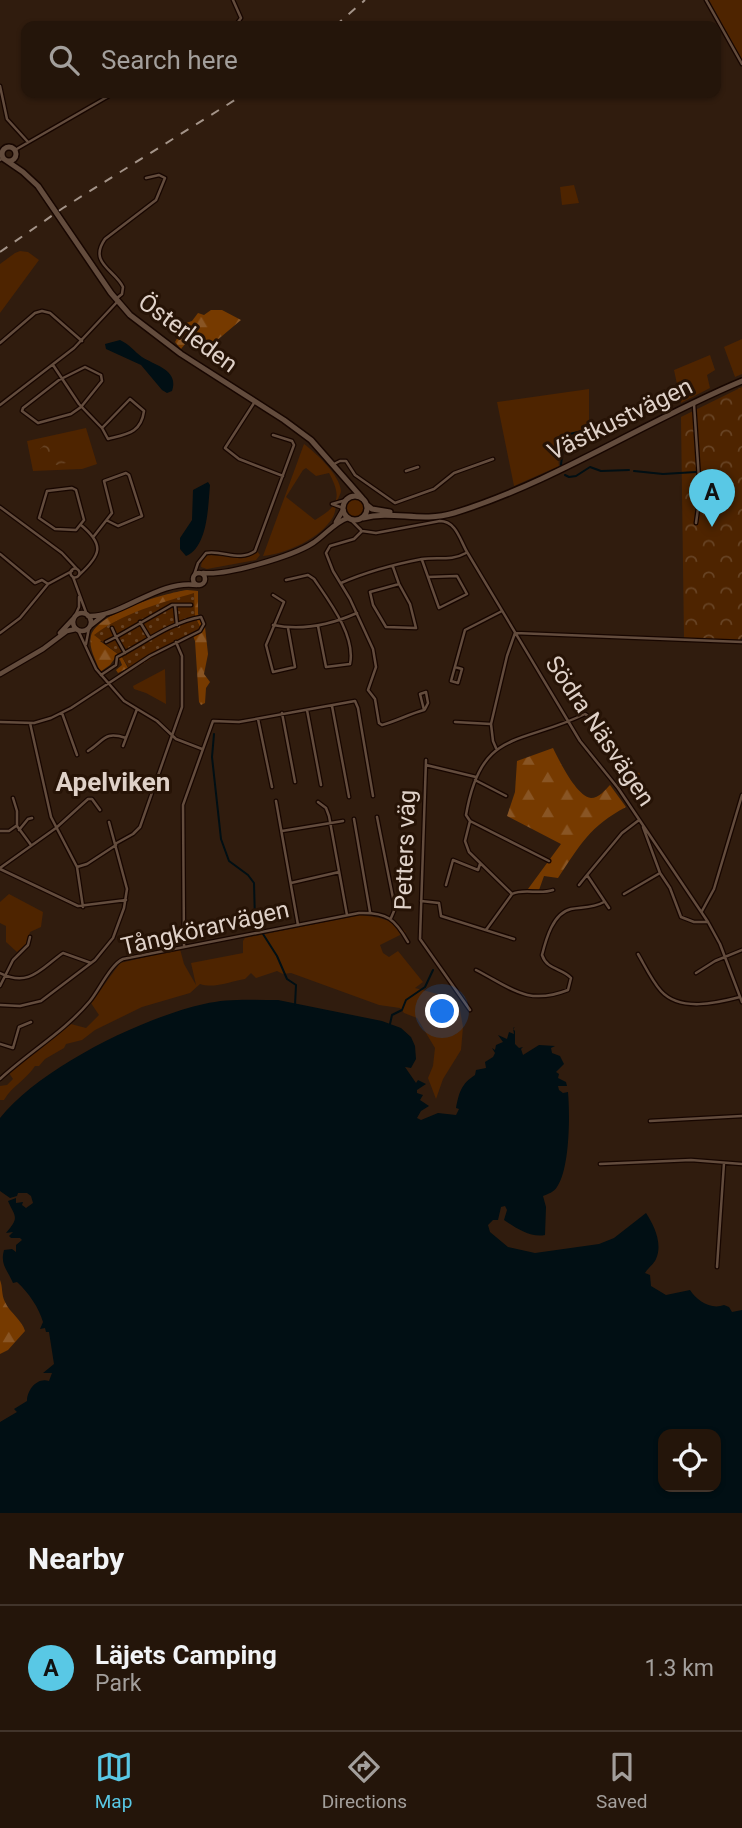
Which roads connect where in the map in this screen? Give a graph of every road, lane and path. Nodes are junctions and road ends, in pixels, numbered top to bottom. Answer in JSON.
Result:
{"nodes":[{"id":1,"x":233,"y":0,"type":"edge"},
{"id":2,"x":706,"y":0,"type":"edge"},
{"id":3,"x":239,"y":21,"type":"edge"},
{"id":4,"x":718,"y":21,"type":"edge"},
{"id":5,"x":721,"y":27,"type":"edge"},
{"id":6,"x":742,"y":64,"type":"edge"},
{"id":7,"x":0,"y":86,"type":"edge"},
{"id":8,"x":105,"y":98,"type":"edge"},
{"id":9,"x":28,"y":142,"type":"junction"},
{"id":10,"x":14,"y":151,"type":"junction"},
{"id":11,"x":2,"y":153,"type":"edge"},
{"id":12,"x":22,"y":171,"type":"junction"},
{"id":13,"x":146,"y":178,"type":"dead end"},
{"id":14,"x":117,"y":300,"type":"junction"},
{"id":15,"x":82,"y":341,"type":"junction"},
{"id":16,"x":0,"y":344,"type":"edge"},
{"id":17,"x":53,"y":365,"type":"junction"},
{"id":18,"x":62,"y":378,"type":"junction"},
{"id":19,"x":742,"y":380,"type":"edge"},
{"id":20,"x":256,"y":401,"type":"junction"},
{"id":21,"x":694,"y":403,"type":"junction"},
{"id":22,"x":0,"y":405,"type":"edge"},
{"id":23,"x":81,"y":407,"type":"junction"},
{"id":24,"x":102,"y":428,"type":"junction"},
{"id":25,"x":273,"y":435,"type":"dead end"},
{"id":26,"x":493,"y":459,"type":"dead end"},
{"id":27,"x":334,"y":464,"type":"junction"},
{"id":28,"x":418,"y":467,"type":"dead end"},
{"id":29,"x":406,"y":471,"type":"dead end"},
{"id":30,"x":283,"y":475,"type":"junction"},
{"id":31,"x":524,"y":485,"type":"junction"},
{"id":32,"x":362,"y":498,"type":"junction"},
{"id":33,"x":347,"y":499,"type":"junction"},
{"id":34,"x":367,"y":505,"type":"junction"},
{"id":35,"x":0,"y":507,"type":"edge"},
{"id":36,"x":343,"y":509,"type":"junction"},
{"id":37,"x":362,"y":518,"type":"junction"},
{"id":38,"x":350,"y":519,"type":"junction"},
{"id":39,"x":108,"y":521,"type":"junction"},
{"id":40,"x":696,"y":523,"type":"dead end"},
{"id":41,"x":81,"y":525,"type":"junction"},
{"id":42,"x":362,"y":531,"type":"junction"},
{"id":43,"x":94,"y":536,"type":"junction"},
{"id":44,"x":316,"y":542,"type":"junction"},
{"id":45,"x":467,"y":552,"type":"junction"},
{"id":46,"x":0,"y":554,"type":"edge"},
{"id":47,"x":199,"y":560,"type":"junction"},
{"id":48,"x":422,"y":560,"type":"junction"},
{"id":49,"x":393,"y":567,"type":"junction"},
{"id":50,"x":86,"y":569,"type":"junction"},
{"id":51,"x":74,"y":570,"type":"junction"},
{"id":52,"x":202,"y":573,"type":"junction"},
{"id":53,"x":221,"y":573,"type":"junction"},
{"id":54,"x":62,"y":575,"type":"junction"},
{"id":55,"x":194,"y":575,"type":"junction"},
{"id":56,"x":75,"y":577,"type":"junction"},
{"id":57,"x":428,"y":577,"type":"junction"},
{"id":58,"x":286,"y":580,"type":"dead end"},
{"id":59,"x":205,"y":582,"type":"junction"},
{"id":60,"x":341,"y":583,"type":"junction"},
{"id":61,"x":48,"y":584,"type":"junction"},
{"id":62,"x":399,"y":584,"type":"junction"},
{"id":63,"x":197,"y":585,"type":"junction"},
{"id":64,"x":176,"y":586,"type":"junction"},
{"id":65,"x":79,"y":593,"type":"junction"},
{"id":66,"x":273,"y":595,"type":"dead end"},
{"id":67,"x":191,"y":604,"type":"dead end"},
{"id":68,"x":175,"y":605,"type":"junction"},
{"id":69,"x":502,"y":611,"type":"junction"},
{"id":70,"x":108,"y":612,"type":"junction"},
{"id":71,"x":357,"y":613,"type":"junction"},
{"id":72,"x":88,"y":615,"type":"junction"},
{"id":73,"x":75,"y":617,"type":"junction"},
{"id":74,"x":341,"y":620,"type":"junction"},
{"id":75,"x":140,"y":622,"type":"junction"},
{"id":76,"x":177,"y":625,"type":"junction"},
{"id":77,"x":273,"y":625,"type":"junction"},
{"id":78,"x":318,"y":626,"type":"junction"},
{"id":79,"x":89,"y":627,"type":"junction"},
{"id":80,"x":112,"y":628,"type":"dead end"},
{"id":81,"x":288,"y":628,"type":"junction"},
{"id":82,"x":77,"y":630,"type":"junction"},
{"id":83,"x":0,"y":633,"type":"edge"},
{"id":84,"x":515,"y":633,"type":"junction"},
{"id":85,"x":116,"y":637,"type":"junction"},
{"id":86,"x":149,"y":638,"type":"junction"},
{"id":87,"x":55,"y":640,"type":"junction"},
{"id":88,"x":106,"y":642,"type":"dead end"},
{"id":89,"x":176,"y":642,"type":"junction"},
{"id":90,"x":742,"y":642,"type":"edge"},
{"id":91,"x":86,"y":647,"type":"junction"},
{"id":92,"x":125,"y":653,"type":"junction"},
{"id":93,"x":455,"y":667,"type":"dead end"},
{"id":94,"x":0,"y":674,"type":"edge"},
{"id":95,"x":100,"y":675,"type":"junction"},
{"id":96,"x":107,"y":683,"type":"junction"},
{"id":97,"x":332,"y":706,"type":"junction"},
{"id":98,"x":137,"y":709,"type":"junction"},
{"id":99,"x":307,"y":709,"type":"junction"},
{"id":100,"x":424,"y":710,"type":"dead end"},
{"id":101,"x":62,"y":713,"type":"junction"},
{"id":102,"x":282,"y":713,"type":"junction"},
{"id":103,"x":258,"y":719,"type":"junction"},
{"id":104,"x":0,"y":722,"type":"edge"},
{"id":105,"x":455,"y":722,"type":"dead end"},
{"id":106,"x":569,"y":722,"type":"junction"},
{"id":107,"x":30,"y":723,"type":"junction"},
{"id":108,"x":491,"y":724,"type":"junction"},
{"id":109,"x":172,"y":736,"type":"junction"},
{"id":110,"x":126,"y":738,"type":"junction"},
{"id":111,"x":123,"y":746,"type":"dead end"},
{"id":112,"x":496,"y":748,"type":"junction"},
{"id":113,"x":203,"y":749,"type":"junction"},
{"id":114,"x":88,"y":751,"type":"dead end"},
{"id":115,"x":78,"y":755,"type":"dead end"},
{"id":116,"x":621,"y":757,"type":"dead end"},
{"id":117,"x":426,"y":760,"type":"dead end"},
{"id":118,"x":426,"y":765,"type":"junction"},
{"id":119,"x":476,"y":778,"type":"junction"},
{"id":120,"x":295,"y":782,"type":"dead end"},
{"id":121,"x":321,"y":785,"type":"dead end"},
{"id":122,"x":272,"y":787,"type":"dead end"},
{"id":123,"x":742,"y":795,"type":"edge"},
{"id":124,"x":373,"y":796,"type":"dead end"},
{"id":125,"x":506,"y":796,"type":"dead end"},
{"id":126,"x":349,"y":797,"type":"dead end"},
{"id":127,"x":13,"y":798,"type":"dead end"},
{"id":128,"x":276,"y":801,"type":"dead end"},
{"id":129,"x":318,"y":802,"type":"dead end"},
{"id":130,"x":100,"y":810,"type":"dead end"},
{"id":131,"x":377,"y":817,"type":"dead end"},
{"id":132,"x":32,"y":818,"type":"dead end"},
{"id":133,"x":354,"y":819,"type":"dead end"},
{"id":134,"x":639,"y":820,"type":"junction"},
{"id":135,"x":343,"y":821,"type":"dead end"},
{"id":136,"x":470,"y":821,"type":"junction"},
{"id":137,"x":109,"y":822,"type":"dead end"},
{"id":138,"x":331,"y":824,"type":"junction"},
{"id":139,"x":643,"y":827,"type":"junction"},
{"id":140,"x":18,"y":828,"type":"junction"},
{"id":141,"x":56,"y":828,"type":"junction"},
{"id":142,"x":0,"y":831,"type":"edge"},
{"id":143,"x":282,"y":831,"type":"junction"},
{"id":144,"x":115,"y":844,"type":"junction"},
{"id":145,"x":31,"y":845,"type":"junction"},
{"id":146,"x":549,"y":861,"type":"dead end"},
{"id":147,"x":480,"y":863,"type":"junction"},
{"id":148,"x":77,"y":867,"type":"junction"},
{"id":149,"x":0,"y":868,"type":"edge"},
{"id":150,"x":340,"y":872,"type":"junction"},
{"id":151,"x":660,"y":873,"type":"junction"},
{"id":152,"x":587,"y":876,"type":"junction"},
{"id":153,"x":291,"y":883,"type":"junction"},
{"id":154,"x":446,"y":885,"type":"dead end"},
{"id":155,"x":579,"y":885,"type":"dead end"},
{"id":156,"x":553,"y":890,"type":"dead end"},
{"id":157,"x":512,"y":894,"type":"junction"},
{"id":158,"x":624,"y":894,"type":"dead end"},
{"id":159,"x":126,"y":900,"type":"junction"},
{"id":160,"x":421,"y":901,"type":"junction"},
{"id":161,"x":604,"y":902,"type":"junction"},
{"id":162,"x":83,"y":907,"type":"junction"},
{"id":163,"x":609,"y":908,"type":"dead end"},
{"id":164,"x":702,"y":911,"type":"junction"},
{"id":165,"x":370,"y":913,"type":"junction"},
{"id":166,"x":347,"y":915,"type":"junction"},
{"id":167,"x":391,"y":918,"type":"junction"},
{"id":168,"x":708,"y":922,"type":"junction"},
{"id":169,"x":298,"y":925,"type":"junction"},
{"id":170,"x":486,"y":930,"type":"junction"},
{"id":171,"x":30,"y":937,"type":"dead end"},
{"id":172,"x":514,"y":939,"type":"dead end"},
{"id":173,"x":408,"y":942,"type":"dead end"},
{"id":174,"x":184,"y":946,"type":"junction"},
{"id":175,"x":742,"y":950,"type":"edge"},
{"id":176,"x":638,"y":954,"type":"dead end"},
{"id":177,"x":725,"y":957,"type":"junction"},
{"id":178,"x":91,"y":963,"type":"junction"},
{"id":179,"x":476,"y":970,"type":"dead end"},
{"id":180,"x":0,"y":973,"type":"edge"},
{"id":181,"x":696,"y":973,"type":"dead end"},
{"id":182,"x":5,"y":975,"type":"junction"},
{"id":183,"x":0,"y":986,"type":"edge"},
{"id":184,"x":740,"y":997,"type":"junction"},
{"id":185,"x":742,"y":1002,"type":"edge"},
{"id":186,"x":0,"y":1005,"type":"edge"},
{"id":187,"x":470,"y":1010,"type":"dead end"},
{"id":188,"x":30,"y":1021,"type":"dead end"},
{"id":189,"x":0,"y":1044,"type":"edge"},
{"id":190,"x":0,"y":1079,"type":"edge"},
{"id":191,"x":742,"y":1116,"type":"edge"},
{"id":192,"x":650,"y":1121,"type":"dead end"},
{"id":193,"x":724,"y":1163,"type":"junction"},
{"id":194,"x":600,"y":1164,"type":"dead end"},
{"id":195,"x":742,"y":1164,"type":"edge"},
{"id":196,"x":717,"y":1267,"type":"dead end"}],
"edges":[{"from":1,"to":3,"type":"street"},
{"from":2,"to":4,"type":"street"},
{"from":5,"to":6,"type":"street"},
{"from":7,"to":9,"type":"street"},
{"from":8,"to":9,"type":"street"},
{"from":9,"to":10,"type":"street"},
{"from":10,"to":11,"type":"main road"},
{"from":10,"to":11,"type":"main road"},
{"from":10,"to":12,"type":"main road","name":"Österleden"},
{"from":11,"to":12,"type":"main road","name":"Österleden"},
{"from":12,"to":14,"type":"main road","name":"Österleden"},
{"from":13,"to":14,"type":"street"},
{"from":14,"to":15,"type":"street"},
{"from":14,"to":20,"type":"main road","name":"Österleden"},
{"from":15,"to":16,"type":"street"},
{"from":15,"to":17,"type":"street"},
{"from":17,"to":18,"type":"street"},
{"from":17,"to":22,"type":"street"},
{"from":18,"to":23,"type":"street"},
{"from":18,"to":23,"type":"street"},
{"from":18,"to":23,"type":"street"},
{"from":19,"to":21,"type":"main road","name":"Västkustvägen"},
{"from":20,"to":27,"type":"main road","name":"Österleden"},
{"from":20,"to":30,"type":"street"},
{"from":21,"to":31,"type":"main road","name":"Västkustvägen"},
{"from":21,"to":40,"type":"street"},
{"from":23,"to":24,"type":"street"},
{"from":24,"to":24,"type":"street"},
{"from":25,"to":30,"type":"street"},
{"from":26,"to":27,"type":"street"},
{"from":27,"to":32,"type":"main road","name":"Österleden"},
{"from":27,"to":33,"type":"main road","name":"Österleden"},
{"from":28,"to":29,"type":"street"},
{"from":30,"to":47,"type":"street"},
{"from":31,"to":34,"type":"main road","name":"Västkustvägen"},
{"from":31,"to":37,"type":"main road","name":"Västkustvägen"},
{"from":32,"to":33,"type":"main road"},
{"from":32,"to":34,"type":"main road"},
{"from":33,"to":36,"type":"main road"},
{"from":33,"to":36,"type":"street"},
{"from":34,"to":37,"type":"main road"},
{"from":35,"to":51,"type":"street"},
{"from":36,"to":38,"type":"main road"},
{"from":36,"to":44,"type":"street"},
{"from":37,"to":38,"type":"main road"},
{"from":37,"to":42,"type":"street"},
{"from":38,"to":42,"type":"street"},
{"from":38,"to":44,"type":"street"},
{"from":39,"to":39,"type":"street"},
{"from":39,"to":43,"type":"street"},
{"from":41,"to":41,"type":"street"},
{"from":41,"to":43,"type":"street"},
{"from":42,"to":45,"type":"street","name":"Södra Näsvägen"},
{"from":42,"to":60,"type":"street"},
{"from":43,"to":50,"type":"street"},
{"from":44,"to":53,"type":"street"},
{"from":45,"to":48,"type":"street"},
{"from":45,"to":69,"type":"street","name":"Södra Näsvägen"},
{"from":46,"to":61,"type":"street"},
{"from":47,"to":52,"type":"street"},
{"from":47,"to":55,"type":"street"},
{"from":48,"to":49,"type":"street"},
{"from":48,"to":57,"type":"street"},
{"from":49,"to":60,"type":"street"},
{"from":49,"to":62,"type":"street"},
{"from":50,"to":51,"type":"street"},
{"from":50,"to":56,"type":"street"},
{"from":51,"to":54,"type":"street"},
{"from":51,"to":56,"type":"street"},
{"from":51,"to":56,"type":"street"},
{"from":52,"to":53,"type":"street"},
{"from":52,"to":55,"type":"street"},
{"from":52,"to":59,"type":"street"},
{"from":53,"to":59,"type":"street"},
{"from":54,"to":56,"type":"street"},
{"from":54,"to":61,"type":"street"},
{"from":55,"to":63,"type":"street"},
{"from":55,"to":64,"type":"street"},
{"from":56,"to":65,"type":"street"},
{"from":57,"to":57,"type":"street"},
{"from":58,"to":74,"type":"street"},
{"from":59,"to":63,"type":"street"},
{"from":60,"to":71,"type":"street"},
{"from":61,"to":83,"type":"street"},
{"from":62,"to":62,"type":"street"},
{"from":63,"to":64,"type":"street"},
{"from":64,"to":70,"type":"street"},
{"from":65,"to":72,"type":"street"},
{"from":65,"to":73,"type":"street"},
{"from":66,"to":77,"type":"street"},
{"from":67,"to":68,"type":"street"},
{"from":68,"to":75,"type":"street"},
{"from":68,"to":76,"type":"street"},
{"from":69,"to":84,"type":"street","name":"Södra Näsvägen"},
{"from":69,"to":93,"type":"street"},
{"from":70,"to":72,"type":"street"},
{"from":70,"to":79,"type":"street"},
{"from":71,"to":74,"type":"street"},
{"from":71,"to":100,"type":"street"},
{"from":72,"to":73,"type":"street"},
{"from":72,"to":79,"type":"street"},
{"from":73,"to":82,"type":"street"},
{"from":73,"to":87,"type":"street"},
{"from":74,"to":78,"type":"street"},
{"from":74,"to":78,"type":"street"},
{"from":75,"to":85,"type":"street"},
{"from":75,"to":86,"type":"street"},
{"from":76,"to":86,"type":"street"},
{"from":76,"to":89,"type":"street"},
{"from":77,"to":81,"type":"street"},
{"from":77,"to":81,"type":"street"},
{"from":78,"to":81,"type":"street"},
{"from":79,"to":82,"type":"street"},
{"from":79,"to":91,"type":"street"},
{"from":80,"to":85,"type":"street"},
{"from":82,"to":87,"type":"street"},
{"from":82,"to":91,"type":"street"},
{"from":84,"to":90,"type":"street"},
{"from":84,"to":106,"type":"street","name":"Södra Näsvägen"},
{"from":84,"to":108,"type":"street"},
{"from":85,"to":88,"type":"street"},
{"from":85,"to":92,"type":"street"},
{"from":86,"to":92,"type":"street"},
{"from":87,"to":94,"type":"street"},
{"from":89,"to":96,"type":"street"},
{"from":89,"to":109,"type":"street"},
{"from":91,"to":95,"type":"street"},
{"from":92,"to":95,"type":"street"},
{"from":95,"to":96,"type":"street"},
{"from":96,"to":98,"type":"street"},
{"from":96,"to":101,"type":"street"},
{"from":97,"to":99,"type":"street"},
{"from":97,"to":124,"type":"street"},
{"from":97,"to":126,"type":"street"},
{"from":98,"to":109,"type":"street"},
{"from":98,"to":110,"type":"street"},
{"from":99,"to":102,"type":"street"},
{"from":99,"to":121,"type":"street"},
{"from":101,"to":107,"type":"street"},
{"from":101,"to":115,"type":"street"},
{"from":102,"to":103,"type":"street"},
{"from":102,"to":120,"type":"street"},
{"from":103,"to":113,"type":"street"},
{"from":103,"to":122,"type":"street"},
{"from":104,"to":107,"type":"street"},
{"from":105,"to":108,"type":"street"},
{"from":106,"to":112,"type":"street"},
{"from":106,"to":116,"type":"street"},
{"from":106,"to":134,"type":"street","name":"Södra Näsvägen"},
{"from":107,"to":141,"type":"street"},
{"from":108,"to":112,"type":"street"},
{"from":109,"to":113,"type":"street"},
{"from":109,"to":144,"type":"street"},
{"from":110,"to":111,"type":"street"},
{"from":110,"to":114,"type":"street"},
{"from":112,"to":119,"type":"street"},
{"from":113,"to":174,"type":"street"},
{"from":117,"to":118,"type":"street","name":"Petters väg"},
{"from":118,"to":119,"type":"street"},
{"from":118,"to":160,"type":"street","name":"Petters väg"},
{"from":119,"to":125,"type":"street"},
{"from":119,"to":136,"type":"street"},
{"from":123,"to":164,"type":"street"},
{"from":127,"to":140,"type":"street"},
{"from":128,"to":143,"type":"street"},
{"from":129,"to":138,"type":"street"},
{"from":130,"to":141,"type":"street"},
{"from":131,"to":167,"type":"street"},
{"from":132,"to":140,"type":"street"},
{"from":133,"to":165,"type":"street"},
{"from":134,"to":139,"type":"street","name":"Södra Näsvägen"},
{"from":134,"to":152,"type":"street"},
{"from":135,"to":138,"type":"street"},
{"from":136,"to":146,"type":"street"},
{"from":136,"to":147,"type":"street"},
{"from":137,"to":144,"type":"street"},
{"from":138,"to":143,"type":"street"},
{"from":138,"to":150,"type":"street"},
{"from":139,"to":151,"type":"street"},
{"from":139,"to":164,"type":"street","name":"Södra Näsvägen"},
{"from":140,"to":142,"type":"street"},
{"from":140,"to":145,"type":"street"},
{"from":141,"to":145,"type":"street"},
{"from":141,"to":148,"type":"street"},
{"from":143,"to":153,"type":"street"},
{"from":144,"to":148,"type":"street"},
{"from":144,"to":159,"type":"street"},
{"from":145,"to":149,"type":"street"},
{"from":147,"to":154,"type":"street"},
{"from":147,"to":157,"type":"street"},
{"from":148,"to":162,"type":"street"},
{"from":149,"to":162,"type":"street"},
{"from":150,"to":153,"type":"street"},
{"from":150,"to":166,"type":"street"},
{"from":151,"to":158,"type":"street"},
{"from":151,"to":168,"type":"street"},
{"from":152,"to":155,"type":"street"},
{"from":152,"to":161,"type":"street"},
{"from":153,"to":169,"type":"street"},
{"from":156,"to":157,"type":"street"},
{"from":157,"to":170,"type":"street"},
{"from":159,"to":162,"type":"street"},
{"from":159,"to":178,"type":"street"},
{"from":160,"to":170,"type":"street"},
{"from":160,"to":187,"type":"street","name":"Petters väg"},
{"from":161,"to":163,"type":"street"},
{"from":161,"to":179,"type":"street"},
{"from":164,"to":168,"type":"street","name":"Södra Näsvägen"},
{"from":165,"to":166,"type":"street","name":"Tångkörarvägen"},
{"from":165,"to":167,"type":"street","name":"Tångkörarvägen"},
{"from":166,"to":169,"type":"street","name":"Tångkörarvägen"},
{"from":167,"to":173,"type":"street"},
{"from":168,"to":177,"type":"street","name":"Södra Näsvägen"},
{"from":169,"to":174,"type":"street","name":"Tångkörarvägen"},
{"from":170,"to":172,"type":"street"},
{"from":171,"to":182,"type":"street"},
{"from":174,"to":190,"type":"street","name":"Tångkörarvägen"},
{"from":175,"to":177,"type":"street"},
{"from":176,"to":184,"type":"street"},
{"from":177,"to":181,"type":"street"},
{"from":177,"to":184,"type":"street","name":"Södra Näsvägen"},
{"from":178,"to":182,"type":"street"},
{"from":178,"to":186,"type":"street"},
{"from":180,"to":182,"type":"street"},
{"from":182,"to":183,"type":"street"},
{"from":184,"to":185,"type":"street","name":"Södra Näsvägen"},
{"from":188,"to":189,"type":"street"},
{"from":191,"to":192,"type":"street"},
{"from":193,"to":194,"type":"street"},
{"from":193,"to":195,"type":"street"},
{"from":193,"to":196,"type":"street"}]}
